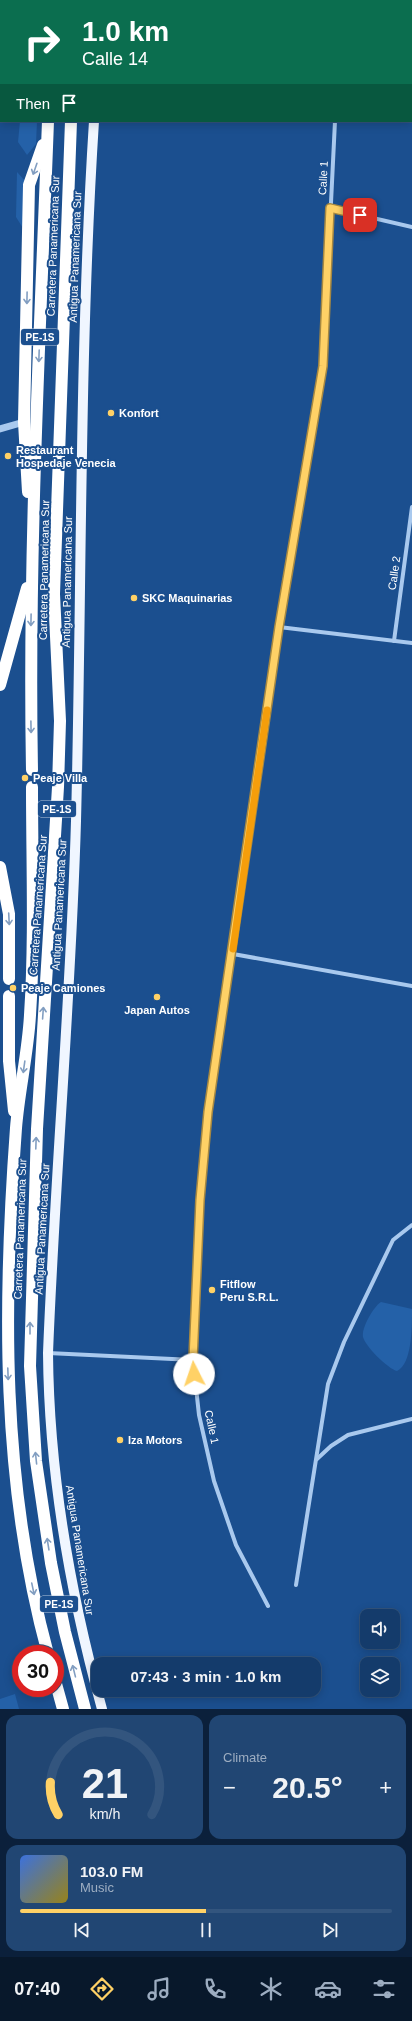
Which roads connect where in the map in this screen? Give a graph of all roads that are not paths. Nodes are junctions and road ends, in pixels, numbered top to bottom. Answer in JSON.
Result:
{"nodes":[{"id":1,"x":71,"y":122,"type":"edge"},
{"id":2,"x":94,"y":122,"type":"edge"},
{"id":3,"x":335,"y":122,"type":"edge"},
{"id":4,"x":48,"y":127,"type":"edge"},
{"id":5,"x":330,"y":208,"type":"junction"},
{"id":6,"x":412,"y":227,"type":"edge"},
{"id":7,"x":24,"y":422,"type":"junction"},
{"id":8,"x":0,"y":429,"type":"edge"},
{"id":9,"x":412,"y":507,"type":"edge"},
{"id":10,"x":32,"y":553,"type":"junction"},
{"id":11,"x":32,"y":572,"type":"junction"},
{"id":12,"x":279,"y":627,"type":"junction"},
{"id":13,"x":394,"y":641,"type":"junction"},
{"id":14,"x":412,"y":643,"type":"edge"},
{"id":15,"x":0,"y":685,"type":"edge"},
{"id":16,"x":32,"y":770,"type":"dead end"},
{"id":17,"x":32,"y":787,"type":"dead end"},
{"id":18,"x":0,"y":867,"type":"edge"},
{"id":19,"x":232,"y":954,"type":"junction"},
{"id":20,"x":9,"y":979,"type":"dead end"},
{"id":21,"x":412,"y":986,"type":"edge"},
{"id":22,"x":9,"y":996,"type":"dead end"},
{"id":23,"x":16,"y":1126,"type":"junction"},
{"id":24,"x":412,"y":1225,"type":"edge"},
{"id":25,"x":48,"y":1353,"type":"junction"},
{"id":26,"x":193,"y":1360,"type":"junction"},
{"id":27,"x":412,"y":1419,"type":"edge"},
{"id":28,"x":317,"y":1460,"type":"junction"},
{"id":29,"x":296,"y":1585,"type":"dead end"},
{"id":30,"x":268,"y":1606,"type":"dead end"},
{"id":31,"x":46,"y":1645,"type":"edge"},
{"id":32,"x":60,"y":1697,"type":"edge"},
{"id":33,"x":63,"y":1709,"type":"edge"},
{"id":34,"x":85,"y":1709,"type":"edge"},
{"id":35,"x":102,"y":1709,"type":"edge"}],
"edges":[{"from":34,"to":1,"type":"highway","name":"Carretera Panamericana Sur","number":"PE-1S","one_way":true},
{"from":2,"to":25,"type":"main road","name":"Antigua Panamericana Sur"},
{"from":3,"to":5,"type":"street","name":"Calle 1"},
{"from":4,"to":7,"type":"highway","one_way":true},
{"from":4,"to":10,"type":"highway","name":"Carretera Panamericana Sur","number":"PE-1S","one_way":true},
{"from":5,"to":6,"type":"street"},
{"from":5,"to":12,"type":"street","name":"Calle 1"},
{"from":7,"to":8,"type":"street"},
{"from":7,"to":10,"type":"highway"},
{"from":9,"to":13,"type":"street","name":"Calle 2"},
{"from":10,"to":11,"type":"highway","name":"Carretera Panamericana Sur","number":"PE-1S"},
{"from":11,"to":15,"type":"highway","name":"Carretera Panamericana Sur","number":"PE-1S"},
{"from":11,"to":16,"type":"highway","name":"Carretera Panamericana Sur","number":"PE-1S","one_way":true},
{"from":12,"to":13,"type":"street"},
{"from":12,"to":19,"type":"street","name":"Calle 1"},
{"from":13,"to":14,"type":"street"},
{"from":17,"to":23,"type":"highway","name":"Carretera Panamericana Sur","number":"PE-1S","one_way":true},
{"from":18,"to":20,"type":"highway","one_way":true},
{"from":19,"to":21,"type":"street"},
{"from":19,"to":26,"type":"street","name":"Calle 1"},
{"from":22,"to":23,"type":"highway","name":"Carretera Panamericana Sur","number":"PE-1S"},
{"from":23,"to":31,"type":"highway","name":"Carretera Panamericana Sur","number":"PE-1S","one_way":true},
{"from":24,"to":28,"type":"street"},
{"from":25,"to":26,"type":"street"},
{"from":25,"to":35,"type":"main road","name":"Antigua Panamericana Sur"},
{"from":26,"to":30,"type":"street","name":"Calle 1"},
{"from":27,"to":28,"type":"street"},
{"from":28,"to":29,"type":"street"},
{"from":32,"to":33,"type":"highway"}]}
